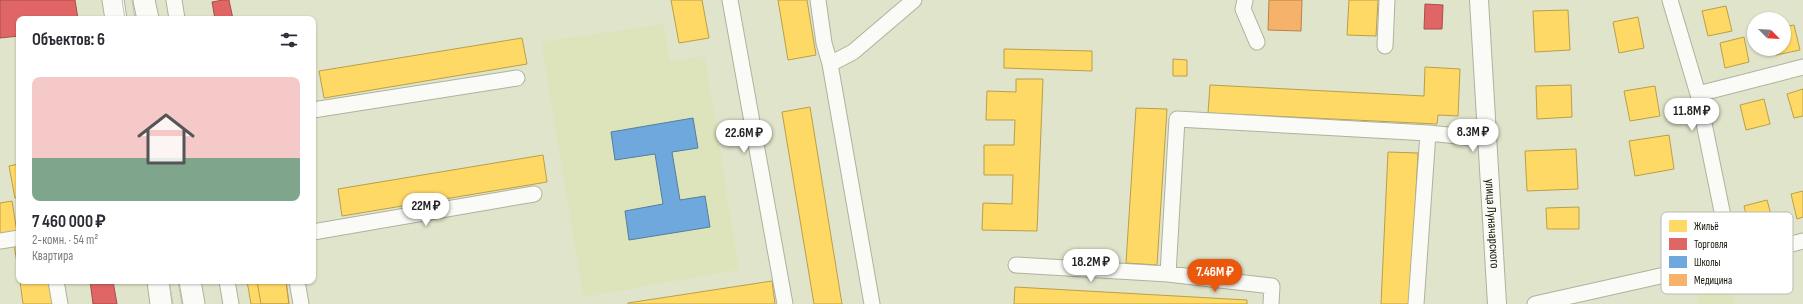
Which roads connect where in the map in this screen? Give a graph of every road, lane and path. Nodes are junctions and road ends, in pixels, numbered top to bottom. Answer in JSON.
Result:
{"nodes":[{"id":1,"x":113,"y":0,"type":"edge"},
{"id":2,"x":144,"y":0,"type":"edge"},
{"id":3,"x":174,"y":0,"type":"edge"},
{"id":4,"x":730,"y":0,"type":"edge"},
{"id":5,"x":818,"y":0,"type":"edge"},
{"id":6,"x":914,"y":0,"type":"edge"},
{"id":7,"x":1244,"y":0,"type":"edge"},
{"id":8,"x":1387,"y":0,"type":"edge"},
{"id":9,"x":1479,"y":0,"type":"edge"},
{"id":10,"x":1670,"y":0,"type":"edge"},
{"id":11,"x":116,"y":16,"type":"edge"},
{"id":12,"x":147,"y":16,"type":"edge"},
{"id":13,"x":177,"y":16,"type":"edge"},
{"id":14,"x":1257,"y":42,"type":"dead end"},
{"id":15,"x":1385,"y":46,"type":"dead end"},
{"id":16,"x":830,"y":64,"type":"junction"},
{"id":17,"x":1803,"y":67,"type":"edge"},
{"id":18,"x":517,"y":78,"type":"dead end"},
{"id":19,"x":1698,"y":94,"type":"junction"},
{"id":20,"x":316,"y":110,"type":"edge"},
{"id":21,"x":1428,"y":133,"type":"junction"},
{"id":22,"x":1487,"y":139,"type":"junction"},
{"id":23,"x":534,"y":194,"type":"dead end"},
{"id":24,"x":1722,"y":212,"type":"edge"},
{"id":25,"x":316,"y":231,"type":"edge"},
{"id":26,"x":16,"y":238,"type":"edge"},
{"id":27,"x":0,"y":241,"type":"edge"},
{"id":28,"x":1803,"y":241,"type":"edge"},
{"id":29,"x":1793,"y":244,"type":"edge"},
{"id":30,"x":1016,"y":265,"type":"dead end"},
{"id":31,"x":1168,"y":274,"type":"junction"},
{"id":32,"x":1661,"y":276,"type":"edge"},
{"id":33,"x":57,"y":284,"type":"edge"},
{"id":34,"x":158,"y":284,"type":"edge"},
{"id":35,"x":191,"y":284,"type":"edge"},
{"id":36,"x":228,"y":284,"type":"edge"},
{"id":37,"x":298,"y":284,"type":"edge"},
{"id":38,"x":60,"y":304,"type":"edge"},
{"id":39,"x":161,"y":304,"type":"edge"},
{"id":40,"x":194,"y":304,"type":"edge"},
{"id":41,"x":231,"y":304,"type":"edge"},
{"id":42,"x":301,"y":304,"type":"edge"},
{"id":43,"x":785,"y":304,"type":"edge"},
{"id":44,"x":872,"y":304,"type":"edge"},
{"id":45,"x":1272,"y":304,"type":"edge"},
{"id":46,"x":1416,"y":304,"type":"edge"},
{"id":47,"x":1497,"y":304,"type":"edge"},
{"id":48,"x":1535,"y":304,"type":"edge"}],
"edges":[{"from":1,"to":11,"type":"main road"},
{"from":2,"to":12,"type":"main road"},
{"from":3,"to":13,"type":"street"},
{"from":4,"to":43,"type":"street"},
{"from":5,"to":16,"type":"street"},
{"from":6,"to":16,"type":"street"},
{"from":7,"to":14,"type":"street"},
{"from":8,"to":15,"type":"street"},
{"from":9,"to":22,"type":"street","name":"улица Луначарского"},
{"from":10,"to":19,"type":"street"},
{"from":16,"to":44,"type":"street"},
{"from":17,"to":19,"type":"street"},
{"from":18,"to":20,"type":"street"},
{"from":19,"to":24,"type":"street"},
{"from":21,"to":22,"type":"street"},
{"from":21,"to":31,"type":"street"},
{"from":21,"to":46,"type":"street"},
{"from":22,"to":47,"type":"street","name":"улица Луначарского"},
{"from":23,"to":25,"type":"street"},
{"from":26,"to":27,"type":"street"},
{"from":28,"to":29,"type":"street"},
{"from":30,"to":31,"type":"street"},
{"from":31,"to":45,"type":"street"},
{"from":32,"to":48,"type":"street"},
{"from":33,"to":38,"type":"street"},
{"from":34,"to":39,"type":"main road"},
{"from":35,"to":40,"type":"main road"},
{"from":36,"to":41,"type":"street"},
{"from":37,"to":42,"type":"street"}]}
